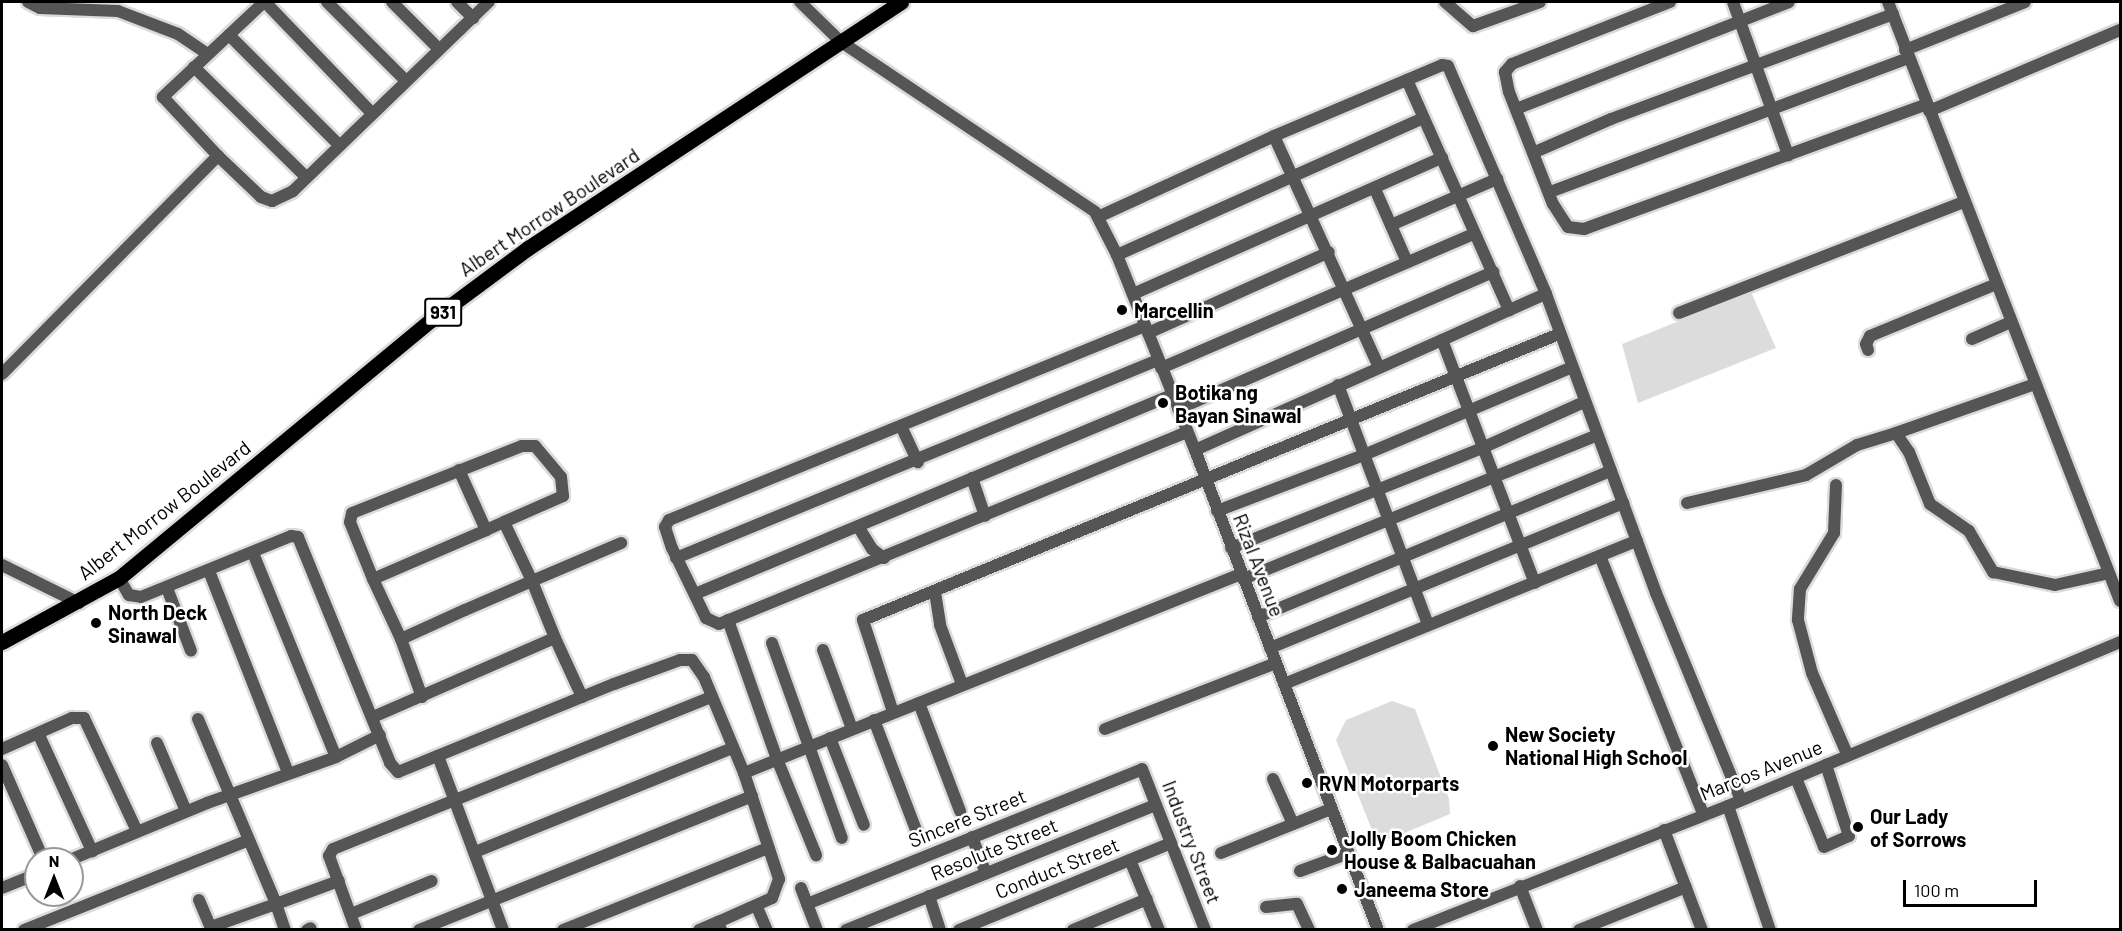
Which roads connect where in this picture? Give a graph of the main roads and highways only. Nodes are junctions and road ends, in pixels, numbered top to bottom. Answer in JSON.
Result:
{"nodes":[{"id":1,"x":901,"y":2,"type":"edge"},
{"id":2,"x":2,"y":642,"type":"edge"}],
"edges":[{"from":1,"to":2,"type":"main road","name":"Albert Morrow Boulevard","number":"931"}]}
